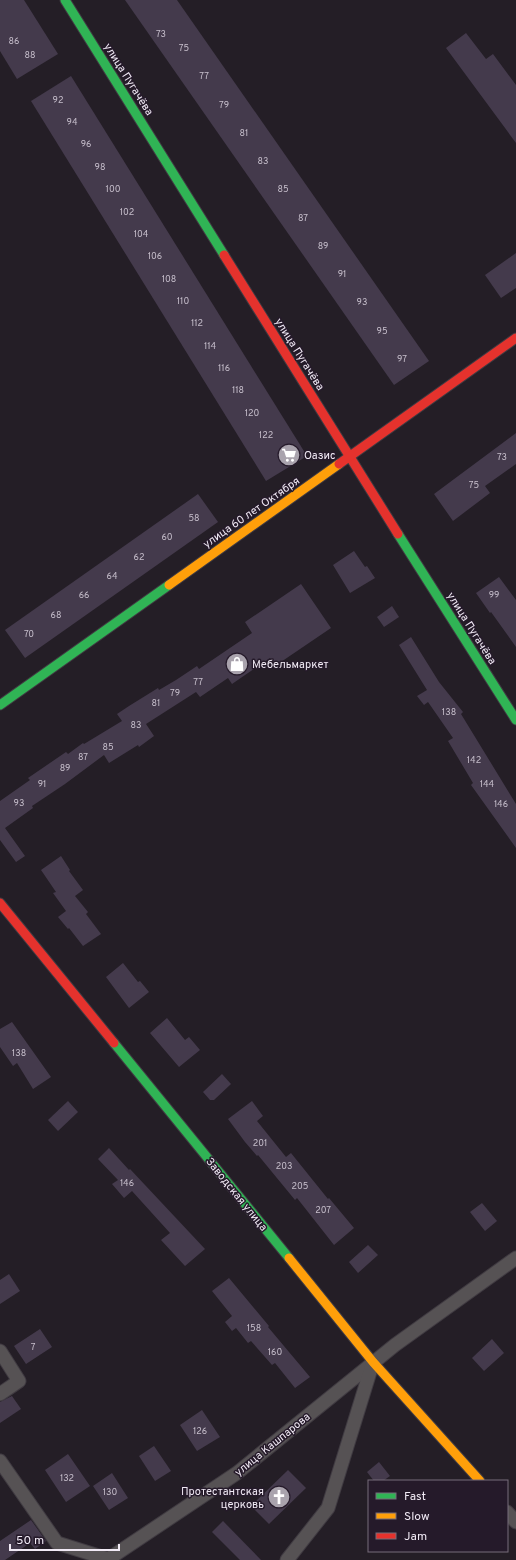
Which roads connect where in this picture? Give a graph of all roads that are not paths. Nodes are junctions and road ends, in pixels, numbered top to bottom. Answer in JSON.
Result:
{"nodes":[{"id":1,"x":65,"y":0,"type":"edge"},
{"id":2,"x":516,"y":338,"type":"edge"},
{"id":3,"x":350,"y":457,"type":"junction"},
{"id":4,"x":0,"y":705,"type":"edge"},
{"id":5,"x":516,"y":720,"type":"edge"},
{"id":6,"x":0,"y":903,"type":"edge"},
{"id":7,"x":516,"y":1258,"type":"edge"},
{"id":8,"x":0,"y":1351,"type":"edge"},
{"id":9,"x":373,"y":1362,"type":"junction"},
{"id":10,"x":0,"y":1394,"type":"edge"},
{"id":11,"x":0,"y":1461,"type":"edge"},
{"id":12,"x":479,"y":1480,"type":"edge"},
{"id":13,"x":508,"y":1513,"type":"edge"},
{"id":14,"x":516,"y":1522,"type":"edge"},
{"id":15,"x":108,"y":1560,"type":"edge"},
{"id":16,"x":287,"y":1560,"type":"edge"}],
"edges":[{"from":1,"to":3,"type":"street","name":"улица Пугачёва"},
{"from":2,"to":3,"type":"street","name":"улица 60 лет Октября"},
{"from":3,"to":4,"type":"street","name":"улица 60 лет Октября"},
{"from":3,"to":5,"type":"street","name":"улица Пугачёва"},
{"from":6,"to":9,"type":"street","name":"Заводская улица"},
{"from":7,"to":9,"type":"street","name":"улица Кашпарова"},
{"from":8,"to":10,"type":"street"},
{"from":9,"to":12,"type":"street","name":"Заводская улица"},
{"from":9,"to":15,"type":"street","name":"улица Кашпарова"},
{"from":9,"to":16,"type":"street"},
{"from":11,"to":15,"type":"street"},
{"from":13,"to":14,"type":"street"}]}
